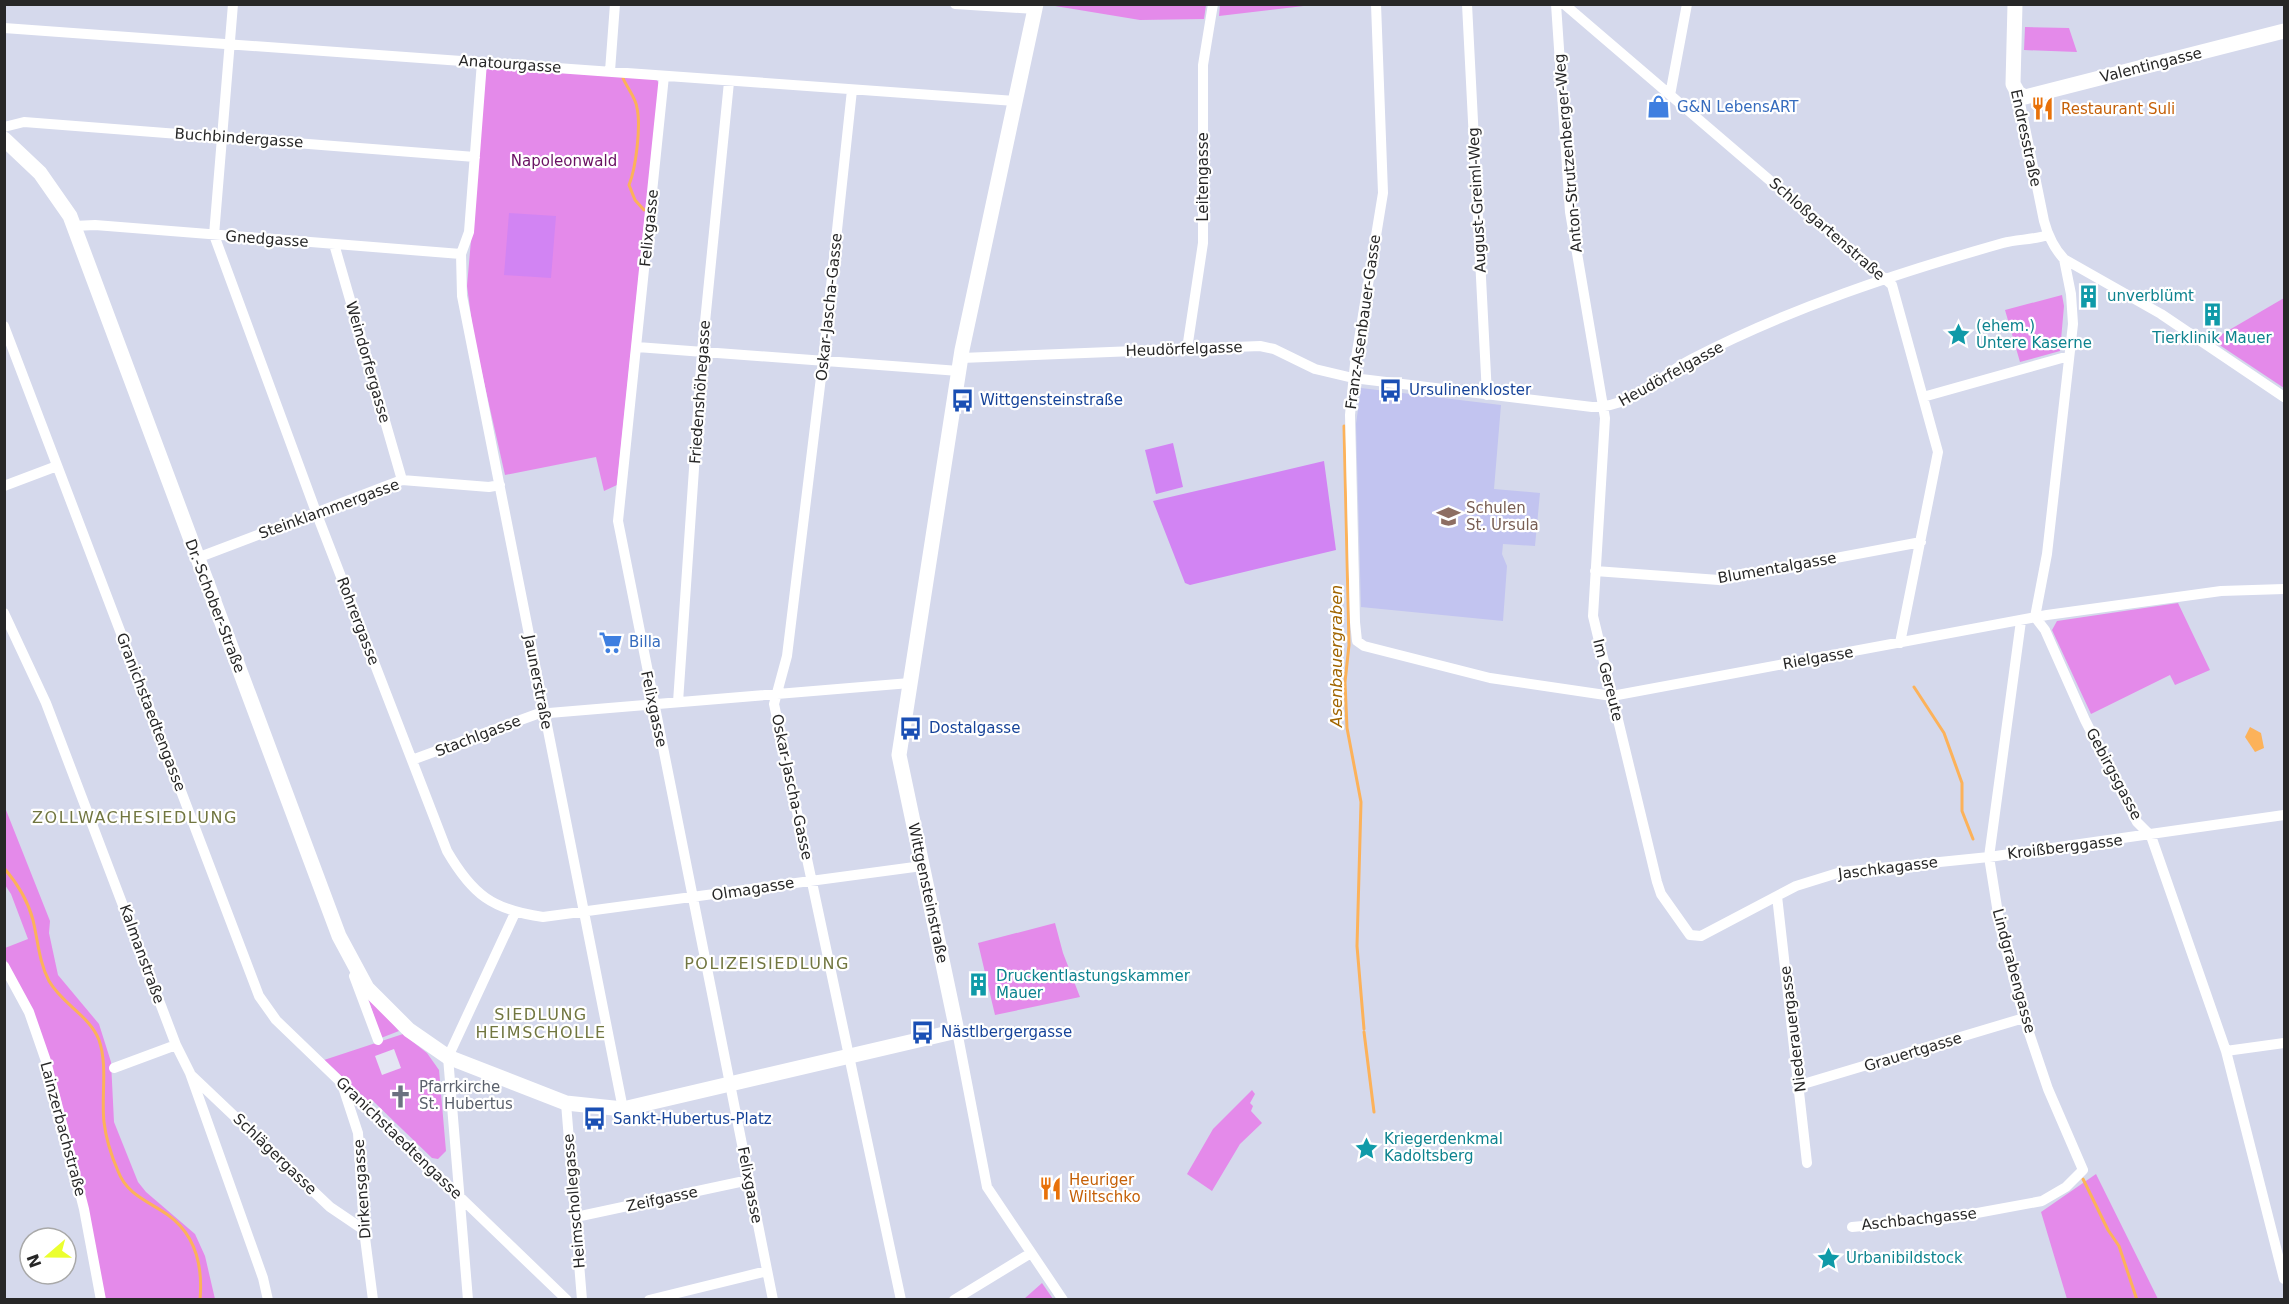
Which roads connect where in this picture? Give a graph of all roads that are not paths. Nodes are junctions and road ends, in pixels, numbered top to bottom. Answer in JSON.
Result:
{"nodes":[{"id":1,"x":232,"y":4,"type":"edge"},
{"id":2,"x":615,"y":4,"type":"edge"},
{"id":3,"x":955,"y":4,"type":"edge"},
{"id":4,"x":1213,"y":4,"type":"edge"},
{"id":5,"x":1376,"y":4,"type":"edge"},
{"id":6,"x":1467,"y":4,"type":"edge"},
{"id":7,"x":1557,"y":4,"type":"edge"},
{"id":8,"x":1564,"y":4,"type":"edge"},
{"id":9,"x":1687,"y":4,"type":"edge"},
{"id":10,"x":2015,"y":4,"type":"edge"},
{"id":11,"x":980,"y":5,"type":"edge"},
{"id":12,"x":1036,"y":7,"type":"edge"},
{"id":13,"x":4,"y":28,"type":"edge"},
{"id":14,"x":2284,"y":31,"type":"edge"},
{"id":15,"x":230,"y":44,"type":"junction"},
{"id":16,"x":482,"y":62,"type":"junction"},
{"id":17,"x":610,"y":71,"type":"junction"},
{"id":18,"x":664,"y":76,"type":"junction"},
{"id":19,"x":729,"y":82,"type":"junction"},
{"id":20,"x":852,"y":90,"type":"junction"},
{"id":21,"x":2018,"y":93,"type":"junction"},
{"id":22,"x":1670,"y":95,"type":"junction"},
{"id":23,"x":1015,"y":101,"type":"junction"},
{"id":24,"x":4,"y":127,"type":"edge"},
{"id":25,"x":221,"y":137,"type":"junction"},
{"id":26,"x":4,"y":139,"type":"edge"},
{"id":27,"x":475,"y":157,"type":"junction"},
{"id":28,"x":74,"y":226,"type":"junction"},
{"id":29,"x":214,"y":235,"type":"junction"},
{"id":30,"x":2048,"y":235,"type":"junction"},
{"id":31,"x":334,"y":244,"type":"junction"},
{"id":32,"x":461,"y":254,"type":"junction"},
{"id":33,"x":2064,"y":259,"type":"junction"},
{"id":34,"x":1885,"y":279,"type":"junction"},
{"id":35,"x":4,"y":326,"type":"edge"},
{"id":36,"x":637,"y":347,"type":"junction"},
{"id":37,"x":1187,"y":349,"type":"junction"},
{"id":38,"x":702,"y":352,"type":"junction"},
{"id":39,"x":2069,"y":356,"type":"junction"},
{"id":40,"x":823,"y":361,"type":"junction"},
{"id":41,"x":960,"y":364,"type":"junction"},
{"id":42,"x":1353,"y":378,"type":"junction"},
{"id":43,"x":1487,"y":395,"type":"junction"},
{"id":44,"x":2284,"y":397,"type":"edge"},
{"id":45,"x":1923,"y":398,"type":"junction"},
{"id":46,"x":1603,"y":407,"type":"junction"},
{"id":47,"x":57,"y":466,"type":"junction"},
{"id":48,"x":402,"y":480,"type":"junction"},
{"id":49,"x":500,"y":485,"type":"junction"},
{"id":50,"x":4,"y":486,"type":"edge"},
{"id":51,"x":316,"y":512,"type":"junction"},
{"id":52,"x":1921,"y":542,"type":"junction"},
{"id":53,"x":197,"y":558,"type":"junction"},
{"id":54,"x":1595,"y":571,"type":"junction"},
{"id":55,"x":2284,"y":589,"type":"edge"},
{"id":56,"x":4,"y":613,"type":"edge"},
{"id":57,"x":2035,"y":617,"type":"junction"},
{"id":58,"x":2021,"y":621,"type":"junction"},
{"id":59,"x":1357,"y":641,"type":"joint"},
{"id":60,"x":1900,"y":643,"type":"junction"},
{"id":61,"x":910,"y":683,"type":"junction"},
{"id":62,"x":777,"y":694,"type":"junction"},
{"id":63,"x":1612,"y":696,"type":"junction"},
{"id":64,"x":678,"y":702,"type":"junction"},
{"id":65,"x":653,"y":705,"type":"junction"},
{"id":66,"x":544,"y":713,"type":"junction"},
{"id":67,"x":412,"y":760,"type":"junction"},
{"id":68,"x":2284,"y":815,"type":"edge"},
{"id":69,"x":2151,"y":836,"type":"junction"},
{"id":70,"x":1989,"y":857,"type":"junction"},
{"id":71,"x":922,"y":866,"type":"junction"},
{"id":72,"x":812,"y":881,"type":"junction"},
{"id":73,"x":1777,"y":896,"type":"junction"},
{"id":74,"x":694,"y":898,"type":"junction"},
{"id":75,"x":515,"y":913,"type":"junction"},
{"id":76,"x":585,"y":913,"type":"junction"},
{"id":77,"x":339,"y":936,"type":"junction"},
{"id":78,"x":1694,"y":937,"type":"joint"},
{"id":79,"x":4,"y":966,"type":"edge"},
{"id":80,"x":2024,"y":1018,"type":"junction"},
{"id":81,"x":957,"y":1031,"type":"junction"},
{"id":82,"x":378,"y":1040,"type":"dead end"},
{"id":83,"x":2284,"y":1043,"type":"edge"},
{"id":84,"x":176,"y":1045,"type":"junction"},
{"id":85,"x":2226,"y":1051,"type":"junction"},
{"id":86,"x":448,"y":1057,"type":"junction"},
{"id":87,"x":849,"y":1057,"type":"junction"},
{"id":88,"x":114,"y":1068,"type":"dead end"},
{"id":89,"x":190,"y":1073,"type":"junction"},
{"id":90,"x":341,"y":1081,"type":"junction"},
{"id":91,"x":1800,"y":1084,"type":"junction"},
{"id":92,"x":730,"y":1086,"type":"junction"},
{"id":93,"x":566,"y":1103,"type":"junction"},
{"id":94,"x":623,"y":1108,"type":"junction"},
{"id":95,"x":1807,"y":1163,"type":"dead end"},
{"id":96,"x":2083,"y":1170,"type":"joint"},
{"id":97,"x":749,"y":1180,"type":"junction"},
{"id":98,"x":458,"y":1195,"type":"junction"},
{"id":99,"x":576,"y":1217,"type":"junction"},
{"id":100,"x":1852,"y":1227,"type":"dead end"},
{"id":101,"x":364,"y":1230,"type":"junction"},
{"id":102,"x":1031,"y":1252,"type":"junction"},
{"id":103,"x":767,"y":1271,"type":"junction"},
{"id":104,"x":2284,"y":1279,"type":"edge"},
{"id":105,"x":676,"y":1297,"type":"edge"},
{"id":106,"x":101,"y":1299,"type":"edge"},
{"id":107,"x":268,"y":1299,"type":"edge"},
{"id":108,"x":373,"y":1299,"type":"edge"},
{"id":109,"x":468,"y":1299,"type":"edge"},
{"id":110,"x":567,"y":1299,"type":"edge"},
{"id":111,"x":582,"y":1299,"type":"edge"},
{"id":112,"x":649,"y":1299,"type":"edge"},
{"id":113,"x":773,"y":1299,"type":"edge"},
{"id":114,"x":901,"y":1299,"type":"edge"},
{"id":115,"x":954,"y":1299,"type":"edge"},
{"id":116,"x":1064,"y":1299,"type":"edge"}],
"edges":[{"from":1,"to":15,"type":"street"},
{"from":2,"to":17,"type":"street"},
{"from":3,"to":11,"type":"street"},
{"from":4,"to":37,"type":"street","name":"Leitengasse"},
{"from":5,"to":42,"type":"street","name":"Franz-Asenbauer-Gasse"},
{"from":6,"to":43,"type":"street","name":"August-Greiml-Weg"},
{"from":7,"to":46,"type":"street","name":"Anton-Strutzenberger-Weg"},
{"from":8,"to":22,"type":"street","name":"Schloßgartenstraße"},
{"from":9,"to":22,"type":"street"},
{"from":10,"to":21,"type":"street","name":"Endresstraße"},
{"from":11,"to":12,"type":"street"},
{"from":12,"to":23,"type":"street","name":"Wittgensteinstraße"},
{"from":13,"to":15,"type":"street","name":"Anatourgasse"},
{"from":14,"to":21,"type":"street","name":"Valentingasse"},
{"from":15,"to":16,"type":"street","name":"Anatourgasse"},
{"from":15,"to":25,"type":"street"},
{"from":16,"to":17,"type":"street","name":"Anatourgasse"},
{"from":16,"to":27,"type":"street","name":"Jaunerstraße"},
{"from":17,"to":18,"type":"street","name":"Anatourgasse"},
{"from":18,"to":19,"type":"street","name":"Anatourgasse"},
{"from":18,"to":36,"type":"street","name":"Felixgasse"},
{"from":19,"to":20,"type":"street","name":"Anatourgasse"},
{"from":19,"to":38,"type":"street","name":"Friedenshöhegasse"},
{"from":20,"to":23,"type":"street","name":"Anatourgasse"},
{"from":20,"to":40,"type":"street","name":"Oskar-Jascha-Gasse"},
{"from":21,"to":30,"type":"street","name":"Endresstraße"},
{"from":22,"to":34,"type":"street","name":"Schloßgartenstraße"},
{"from":23,"to":41,"type":"street","name":"Wittgensteinstraße"},
{"from":24,"to":25,"type":"street","name":"Buchbindergasse"},
{"from":25,"to":27,"type":"street","name":"Buchbindergasse"},
{"from":25,"to":29,"type":"street"},
{"from":26,"to":28,"type":"street","name":"Dr.-Schober-Straße"},
{"from":27,"to":32,"type":"street","name":"Jaunerstraße"},
{"from":28,"to":29,"type":"street","name":"Gnedgasse"},
{"from":28,"to":53,"type":"street","name":"Dr.-Schober-Straße"},
{"from":29,"to":31,"type":"street","name":"Gnedgasse"},
{"from":29,"to":51,"type":"street","name":"Rohrergasse"},
{"from":30,"to":33,"type":"street"},
{"from":30,"to":34,"type":"street","name":"Heudörfelgasse"},
{"from":31,"to":32,"type":"street","name":"Gnedgasse"},
{"from":31,"to":48,"type":"street","name":"Weindorfergasse"},
{"from":32,"to":49,"type":"street","name":"Jaunerstraße"},
{"from":33,"to":39,"type":"street"},
{"from":33,"to":44,"type":"street"},
{"from":34,"to":45,"type":"street","name":"Schloßgartenstraße"},
{"from":34,"to":46,"type":"street","name":"Heudörfelgasse"},
{"from":35,"to":47,"type":"street","name":"Granichstaedtengasse"},
{"from":36,"to":38,"type":"street","name":"Heudörfelgasse"},
{"from":36,"to":65,"type":"street","name":"Felixgasse"},
{"from":37,"to":41,"type":"street","name":"Heudörfelgasse"},
{"from":37,"to":42,"type":"street","name":"Heudörfelgasse"},
{"from":38,"to":40,"type":"street","name":"Heudörfelgasse"},
{"from":38,"to":64,"type":"street","name":"Friedenshöhegasse"},
{"from":39,"to":45,"type":"street"},
{"from":39,"to":57,"type":"street"},
{"from":40,"to":41,"type":"street","name":"Heudörfelgasse"},
{"from":40,"to":62,"type":"street","name":"Oskar-Jascha-Gasse"},
{"from":41,"to":61,"type":"street","name":"Wittgensteinstraße"},
{"from":42,"to":43,"type":"street","name":"Heudörfelgasse"},
{"from":42,"to":59,"type":"street","name":"Franz-Asenbauer-Gasse"},
{"from":43,"to":46,"type":"street","name":"Heudörfelgasse"},
{"from":45,"to":52,"type":"street","name":"Schloßgartenstraße"},
{"from":46,"to":54,"type":"street","name":"Im Gereute"},
{"from":47,"to":50,"type":"street"},
{"from":47,"to":90,"type":"street","name":"Granichstaedtengasse"},
{"from":48,"to":49,"type":"street","name":"Steinklammergasse"},
{"from":48,"to":51,"type":"street","name":"Steinklammergasse"},
{"from":49,"to":66,"type":"street","name":"Jaunerstraße"},
{"from":51,"to":53,"type":"street","name":"Steinklammergasse"},
{"from":51,"to":67,"type":"street","name":"Rohrergasse"},
{"from":52,"to":54,"type":"street","name":"Blumentalgasse"},
{"from":52,"to":60,"type":"street","name":"Schloßgartenstraße"},
{"from":53,"to":77,"type":"street","name":"Dr.-Schober-Straße"},
{"from":54,"to":63,"type":"street","name":"Im Gereute"},
{"from":55,"to":57,"type":"street","name":"Rielgasse"},
{"from":56,"to":84,"type":"street","name":"Kalmanstraße"},
{"from":57,"to":58,"type":"street","name":"Rielgasse"},
{"from":57,"to":69,"type":"street","name":"Gebirgsgasse"},
{"from":58,"to":60,"type":"street","name":"Rielgasse"},
{"from":58,"to":70,"type":"street","name":"Lindgrabengasse"},
{"from":59,"to":63,"type":"street","name":"Rielgasse"},
{"from":60,"to":63,"type":"street","name":"Rielgasse"},
{"from":61,"to":62,"type":"street"},
{"from":61,"to":71,"type":"street","name":"Wittgensteinstraße"},
{"from":62,"to":64,"type":"street"},
{"from":62,"to":72,"type":"street","name":"Oskar-Jascha-Gasse"},
{"from":63,"to":78,"type":"street","name":"Im Gereute"},
{"from":64,"to":65,"type":"street"},
{"from":65,"to":66,"type":"street"},
{"from":65,"to":74,"type":"street","name":"Felixgasse"},
{"from":66,"to":67,"type":"street","name":"Stachlgasse"},
{"from":66,"to":76,"type":"street","name":"Jaunerstraße"},
{"from":67,"to":75,"type":"street","name":"Rohrergasse"},
{"from":68,"to":69,"type":"street","name":"Kroißberggasse"},
{"from":69,"to":70,"type":"street","name":"Kroißberggasse"},
{"from":69,"to":85,"type":"street","name":"Gebirgsgasse"},
{"from":70,"to":73,"type":"street","name":"Jaschkagasse"},
{"from":70,"to":80,"type":"street","name":"Lindgrabengasse"},
{"from":71,"to":72,"type":"street","name":"Olmagasse"},
{"from":71,"to":81,"type":"street","name":"Wittgensteinstraße"},
{"from":72,"to":74,"type":"street","name":"Olmagasse"},
{"from":72,"to":87,"type":"street","name":"Oskar-Jascha-Gasse"},
{"from":73,"to":78,"type":"street","name":"Jaschkagasse"},
{"from":73,"to":91,"type":"street","name":"Niederauergasse"},
{"from":74,"to":76,"type":"street","name":"Olmagasse"},
{"from":74,"to":92,"type":"street","name":"Felixgasse"},
{"from":75,"to":76,"type":"street","name":"Rohrergasse"},
{"from":75,"to":86,"type":"street"},
{"from":76,"to":94,"type":"street","name":"Jaunerstraße"},
{"from":77,"to":82,"type":"street"},
{"from":77,"to":86,"type":"street","name":"Dr.-Schober-Straße"},
{"from":79,"to":106,"type":"street","name":"Lainzerbachstraße"},
{"from":80,"to":91,"type":"street","name":"Grauertgasse"},
{"from":80,"to":96,"type":"street","name":"Lindgrabengasse"},
{"from":81,"to":87,"type":"street"},
{"from":81,"to":102,"type":"street","name":"Wittgensteinstraße"},
{"from":83,"to":85,"type":"street"},
{"from":84,"to":88,"type":"street"},
{"from":84,"to":89,"type":"street","name":"Kalmanstraße"},
{"from":85,"to":104,"type":"street","name":"Gebirgsgasse"},
{"from":86,"to":93,"type":"street"},
{"from":86,"to":98,"type":"street"},
{"from":87,"to":92,"type":"street"},
{"from":87,"to":114,"type":"street","name":"Oskar-Jascha-Gasse"},
{"from":89,"to":101,"type":"street","name":"Schlägergasse"},
{"from":89,"to":107,"type":"street","name":"Kalmanstraße"},
{"from":90,"to":98,"type":"street","name":"Granichstaedtengasse"},
{"from":90,"to":101,"type":"street","name":"Dirkensgasse"},
{"from":91,"to":95,"type":"street","name":"Niederauergasse"},
{"from":92,"to":94,"type":"street"},
{"from":92,"to":97,"type":"street","name":"Felixgasse"},
{"from":93,"to":94,"type":"street"},
{"from":93,"to":99,"type":"street","name":"Heimschollegasse"},
{"from":96,"to":100,"type":"street","name":"Aschbachgasse"},
{"from":97,"to":99,"type":"street","name":"Zeifgasse"},
{"from":97,"to":103,"type":"street","name":"Felixgasse"},
{"from":98,"to":109,"type":"street"},
{"from":98,"to":110,"type":"street","name":"Granichstaedtengasse"},
{"from":99,"to":111,"type":"street","name":"Heimschollegasse"},
{"from":101,"to":108,"type":"street","name":"Dirkensgasse"},
{"from":102,"to":115,"type":"street"},
{"from":102,"to":116,"type":"street","name":"Wittgensteinstraße"},
{"from":103,"to":105,"type":"street"},
{"from":103,"to":113,"type":"street","name":"Felixgasse"},
{"from":105,"to":112,"type":"street"}]}
